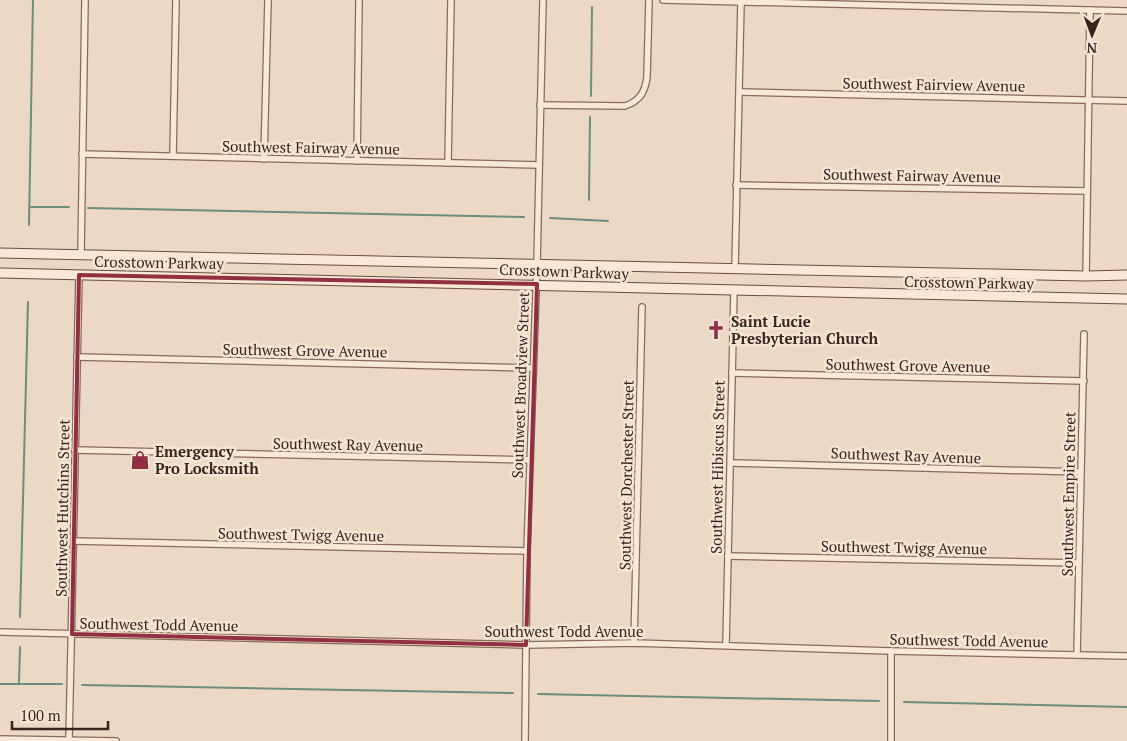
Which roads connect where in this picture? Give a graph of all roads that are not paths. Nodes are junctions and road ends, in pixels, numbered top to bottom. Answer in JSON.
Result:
{"nodes":[{"id":1,"x":85,"y":0,"type":"edge"},
{"id":2,"x":176,"y":0,"type":"edge"},
{"id":3,"x":268,"y":0,"type":"edge"},
{"id":4,"x":359,"y":0,"type":"edge"},
{"id":5,"x":451,"y":0,"type":"edge"},
{"id":6,"x":543,"y":0,"type":"edge"},
{"id":7,"x":649,"y":0,"type":"edge"},
{"id":8,"x":663,"y":0,"type":"edge"},
{"id":9,"x":741,"y":2,"type":"junction"},
{"id":10,"x":1090,"y":10,"type":"junction"},
{"id":11,"x":1127,"y":11,"type":"edge"},
{"id":12,"x":740,"y":92,"type":"junction"},
{"id":13,"x":1089,"y":101,"type":"junction"},
{"id":14,"x":1127,"y":101,"type":"edge"},
{"id":15,"x":540,"y":105,"type":"junction"},
{"id":16,"x":82,"y":154,"type":"junction"},
{"id":17,"x":173,"y":156,"type":"junction"},
{"id":18,"x":264,"y":159,"type":"junction"},
{"id":19,"x":357,"y":161,"type":"junction"},
{"id":20,"x":448,"y":163,"type":"junction"},
{"id":21,"x":539,"y":165,"type":"junction"},
{"id":22,"x":736,"y":185,"type":"junction"},
{"id":23,"x":1087,"y":191,"type":"junction"},
{"id":24,"x":0,"y":253,"type":"edge"},
{"id":25,"x":80,"y":254,"type":"junction"},
{"id":26,"x":537,"y":264,"type":"junction"},
{"id":27,"x":735,"y":268,"type":"junction"},
{"id":28,"x":0,"y":273,"type":"edge"},
{"id":29,"x":79,"y":275,"type":"junction"},
{"id":30,"x":1127,"y":275,"type":"edge"},
{"id":31,"x":1086,"y":276,"type":"junction"},
{"id":32,"x":537,"y":284,"type":"junction"},
{"id":33,"x":734,"y":290,"type":"junction"},
{"id":34,"x":1127,"y":298,"type":"edge"},
{"id":35,"x":642,"y":307,"type":"dead end"},
{"id":36,"x":1084,"y":334,"type":"dead end"},
{"id":37,"x":77,"y":357,"type":"junction"},
{"id":38,"x":533,"y":368,"type":"junction"},
{"id":39,"x":732,"y":373,"type":"junction"},
{"id":40,"x":1084,"y":381,"type":"junction"},
{"id":41,"x":75,"y":450,"type":"junction"},
{"id":42,"x":530,"y":460,"type":"junction"},
{"id":43,"x":730,"y":463,"type":"junction"},
{"id":44,"x":1081,"y":472,"type":"junction"},
{"id":45,"x":74,"y":542,"type":"junction"},
{"id":46,"x":527,"y":551,"type":"junction"},
{"id":47,"x":728,"y":556,"type":"junction"},
{"id":48,"x":1079,"y":563,"type":"junction"},
{"id":49,"x":0,"y":632,"type":"edge"},
{"id":50,"x":72,"y":634,"type":"junction"},
{"id":51,"x":634,"y":643,"type":"junction"},
{"id":52,"x":526,"y":645,"type":"junction"},
{"id":53,"x":726,"y":646,"type":"junction"},
{"id":54,"x":891,"y":652,"type":"junction"},
{"id":55,"x":1077,"y":654,"type":"junction"},
{"id":56,"x":1127,"y":656,"type":"edge"},
{"id":57,"x":0,"y":739,"type":"edge"},
{"id":58,"x":69,"y":741,"type":"edge"},
{"id":59,"x":116,"y":741,"type":"edge"},
{"id":60,"x":525,"y":741,"type":"edge"},
{"id":61,"x":891,"y":741,"type":"edge"}],
"edges":[{"from":1,"to":16,"type":"street"},
{"from":2,"to":17,"type":"street"},
{"from":3,"to":18,"type":"street"},
{"from":4,"to":19,"type":"street"},
{"from":5,"to":20,"type":"street"},
{"from":6,"to":15,"type":"street","name":"Southwest Broadview Street"},
{"from":7,"to":15,"type":"street"},
{"from":8,"to":9,"type":"street"},
{"from":9,"to":10,"type":"street"},
{"from":9,"to":12,"type":"street"},
{"from":10,"to":11,"type":"street"},
{"from":10,"to":13,"type":"street"},
{"from":12,"to":13,"type":"street","name":"Southwest Fairview Avenue"},
{"from":12,"to":22,"type":"street"},
{"from":13,"to":14,"type":"street","name":"Southwest Fairview Avenue"},
{"from":13,"to":23,"type":"street"},
{"from":15,"to":21,"type":"street","name":"Southwest Broadview Street"},
{"from":16,"to":17,"type":"street","name":"Southwest Fairway Avenue"},
{"from":16,"to":25,"type":"street"},
{"from":17,"to":18,"type":"street","name":"Southwest Fairway Avenue"},
{"from":18,"to":19,"type":"street","name":"Southwest Fairway Avenue"},
{"from":19,"to":20,"type":"street","name":"Southwest Fairway Avenue"},
{"from":20,"to":21,"type":"street","name":"Southwest Fairway Avenue"},
{"from":21,"to":26,"type":"street","name":"Southwest Broadview Street"},
{"from":22,"to":23,"type":"street","name":"Southwest Fairway Avenue"},
{"from":22,"to":27,"type":"street"},
{"from":23,"to":31,"type":"street"},
{"from":24,"to":25,"type":"main road","name":"Crosstown Parkway"},
{"from":25,"to":26,"type":"main road","name":"Crosstown Parkway"},
{"from":26,"to":27,"type":"main road","name":"Crosstown Parkway"},
{"from":26,"to":32,"type":"street","name":"Southwest Broadview Street"},
{"from":27,"to":31,"type":"main road","name":"Crosstown Parkway"},
{"from":28,"to":29,"type":"main road","name":"Crosstown Parkway"},
{"from":29,"to":32,"type":"main road","name":"Crosstown Parkway"},
{"from":29,"to":37,"type":"street","name":"Southwest Hutchins Street"},
{"from":30,"to":31,"type":"main road","name":"Crosstown Parkway"},
{"from":32,"to":33,"type":"main road","name":"Crosstown Parkway"},
{"from":32,"to":38,"type":"street","name":"Southwest Broadview Street"},
{"from":33,"to":34,"type":"main road","name":"Crosstown Parkway"},
{"from":33,"to":39,"type":"street","name":"Southwest Hibiscus Street"},
{"from":35,"to":51,"type":"street","name":"Southwest Dorchester Street"},
{"from":36,"to":40,"type":"street","name":"Southwest Empire Street"},
{"from":37,"to":38,"type":"street","name":"Southwest Grove Avenue"},
{"from":37,"to":41,"type":"street","name":"Southwest Hutchins Street"},
{"from":38,"to":42,"type":"street","name":"Southwest Broadview Street"},
{"from":39,"to":40,"type":"street","name":"Southwest Grove Avenue"},
{"from":39,"to":43,"type":"street","name":"Southwest Hibiscus Street"},
{"from":40,"to":44,"type":"street","name":"Southwest Empire Street"},
{"from":41,"to":42,"type":"street","name":"Southwest Ray Avenue"},
{"from":41,"to":45,"type":"street","name":"Southwest Hutchins Street"},
{"from":42,"to":46,"type":"street","name":"Southwest Broadview Street"},
{"from":43,"to":44,"type":"street","name":"Southwest Ray Avenue"},
{"from":43,"to":47,"type":"street","name":"Southwest Hibiscus Street"},
{"from":44,"to":48,"type":"street","name":"Southwest Empire Street"},
{"from":45,"to":46,"type":"street","name":"Southwest Twigg Avenue"},
{"from":45,"to":50,"type":"street","name":"Southwest Hutchins Street"},
{"from":46,"to":52,"type":"street","name":"Southwest Broadview Street"},
{"from":47,"to":48,"type":"street","name":"Southwest Twigg Avenue"},
{"from":47,"to":53,"type":"street","name":"Southwest Hibiscus Street"},
{"from":48,"to":55,"type":"street","name":"Southwest Empire Street"},
{"from":49,"to":50,"type":"street","name":"Southwest Todd Avenue"},
{"from":50,"to":52,"type":"street","name":"Southwest Todd Avenue"},
{"from":50,"to":58,"type":"street","name":"Southwest Hutchins Street"},
{"from":51,"to":52,"type":"street","name":"Southwest Todd Avenue"},
{"from":51,"to":53,"type":"street","name":"Southwest Todd Avenue"},
{"from":52,"to":60,"type":"street","name":"Southwest Broadview Street"},
{"from":53,"to":54,"type":"street","name":"Southwest Todd Avenue"},
{"from":54,"to":55,"type":"street","name":"Southwest Todd Avenue"},
{"from":54,"to":61,"type":"street"},
{"from":55,"to":56,"type":"street","name":"Southwest Todd Avenue"},
{"from":57,"to":58,"type":"street"},
{"from":58,"to":59,"type":"street"}]}
